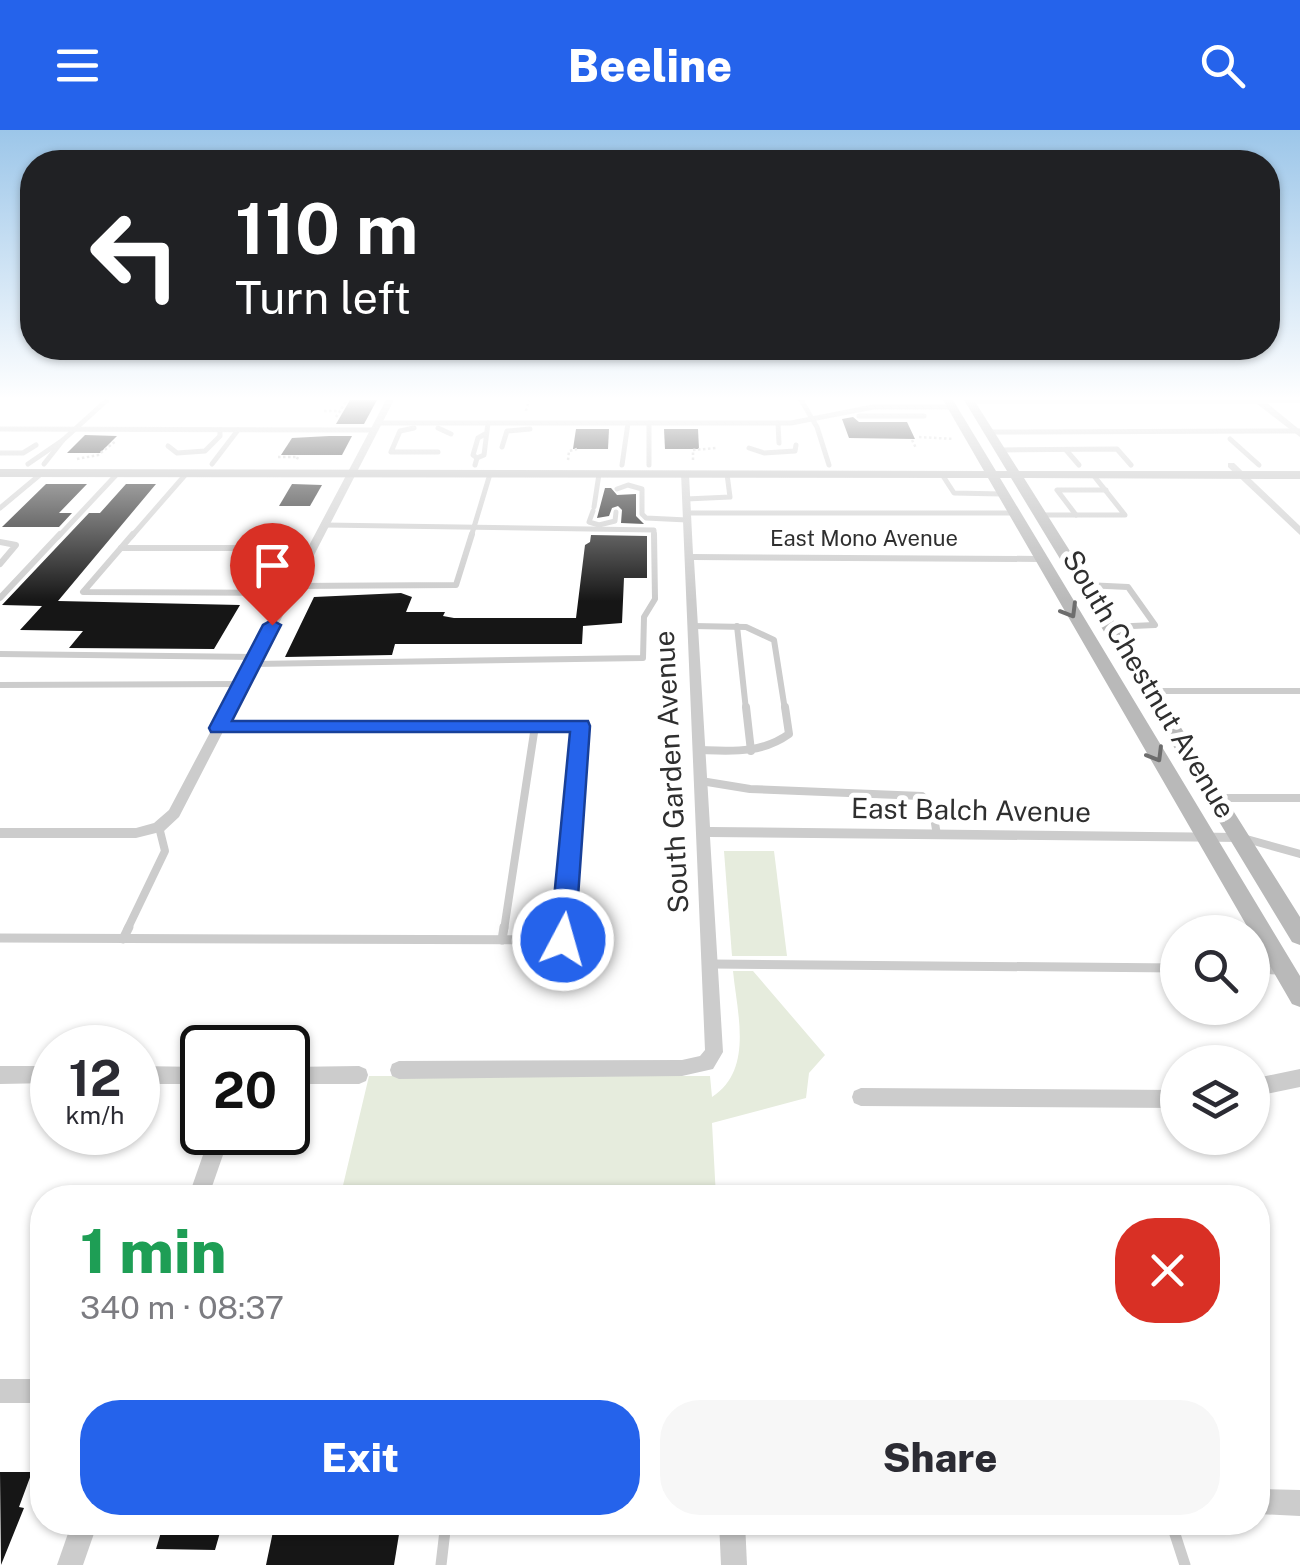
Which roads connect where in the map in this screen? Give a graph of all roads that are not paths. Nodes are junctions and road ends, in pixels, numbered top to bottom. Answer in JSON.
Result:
{"nodes":[{"id":1,"x":39,"y":467,"type":"edge"},
{"id":2,"x":50,"y":467,"type":"edge"},
{"id":3,"x":317,"y":467,"type":"edge"},
{"id":4,"x":355,"y":467,"type":"edge"},
{"id":5,"x":394,"y":467,"type":"edge"},
{"id":6,"x":664,"y":467,"type":"edge"},
{"id":7,"x":773,"y":467,"type":"edge"},
{"id":8,"x":881,"y":467,"type":"edge"},
{"id":9,"x":987,"y":467,"type":"edge"},
{"id":10,"x":1011,"y":467,"type":"edge"},
{"id":11,"x":1057,"y":467,"type":"edge"},
{"id":12,"x":1172,"y":467,"type":"edge"},
{"id":13,"x":1250,"y":467,"type":"edge"},
{"id":14,"x":43,"y":468,"type":"junction"},
{"id":15,"x":353,"y":470,"type":"junction"},
{"id":16,"x":689,"y":470,"type":"junction"},
{"id":17,"x":1236,"y":470,"type":"junction"},
{"id":18,"x":989,"y":471,"type":"junction"},
{"id":19,"x":1013,"y":471,"type":"junction"},
{"id":20,"x":0,"y":473,"type":"edge"},
{"id":21,"x":118,"y":474,"type":"junction"},
{"id":22,"x":186,"y":474,"type":"junction"},
{"id":23,"x":490,"y":474,"type":"junction"},
{"id":24,"x":599,"y":474,"type":"junction"},
{"id":25,"x":727,"y":474,"type":"junction"},
{"id":26,"x":1300,"y":475,"type":"edge"},
{"id":27,"x":942,"y":476,"type":"junction"},
{"id":28,"x":1094,"y":476,"type":"junction"},
{"id":29,"x":617,"y":489,"type":"dead end"},
{"id":30,"x":1106,"y":490,"type":"junction"},
{"id":31,"x":1002,"y":494,"type":"junction"},
{"id":32,"x":0,"y":508,"type":"edge"},
{"id":33,"x":686,"y":511,"type":"junction"},
{"id":34,"x":616,"y":512,"type":"dead end"},
{"id":35,"x":1013,"y":512,"type":"junction"},
{"id":36,"x":1039,"y":515,"type":"junction"},
{"id":37,"x":1076,"y":515,"type":"junction"},
{"id":38,"x":325,"y":526,"type":"junction"},
{"id":39,"x":475,"y":526,"type":"junction"},
{"id":40,"x":1300,"y":532,"type":"edge"},
{"id":41,"x":0,"y":542,"type":"edge"},
{"id":42,"x":120,"y":548,"type":"junction"},
{"id":43,"x":313,"y":548,"type":"junction"},
{"id":44,"x":689,"y":557,"type":"junction"},
{"id":45,"x":1039,"y":559,"type":"junction"},
{"id":46,"x":0,"y":564,"type":"edge"},
{"id":47,"x":1081,"y":585,"type":"junction"},
{"id":48,"x":290,"y":590,"type":"junction"},
{"id":49,"x":0,"y":598,"type":"edge"},
{"id":50,"x":693,"y":626,"type":"junction"},
{"id":51,"x":737,"y":626,"type":"junction"},
{"id":52,"x":1107,"y":626,"type":"junction"},
{"id":53,"x":0,"y":654,"type":"edge"},
{"id":54,"x":254,"y":661,"type":"junction"},
{"id":55,"x":1136,"y":672,"type":"junction"},
{"id":56,"x":1107,"y":673,"type":"junction"},
{"id":57,"x":241,"y":684,"type":"junction"},
{"id":58,"x":0,"y":685,"type":"edge"},
{"id":59,"x":1147,"y":691,"type":"junction"},
{"id":60,"x":1300,"y":691,"type":"edge"},
{"id":61,"x":535,"y":726,"type":"junction"},
{"id":62,"x":218,"y":728,"type":"junction"},
{"id":63,"x":699,"y":750,"type":"junction"},
{"id":64,"x":751,"y":751,"type":"junction"},
{"id":65,"x":701,"y":781,"type":"junction"},
{"id":66,"x":1214,"y":798,"type":"junction"},
{"id":67,"x":1300,"y":798,"type":"edge"},
{"id":68,"x":160,"y":828,"type":"junction"},
{"id":69,"x":0,"y":832,"type":"edge"},
{"id":70,"x":704,"y":832,"type":"junction"},
{"id":71,"x":937,"y":835,"type":"junction"},
{"id":72,"x":1206,"y":838,"type":"junction"},
{"id":73,"x":1238,"y":838,"type":"junction"},
{"id":74,"x":1300,"y":854,"type":"edge"},
{"id":75,"x":1290,"y":905,"type":"edge"},
{"id":76,"x":1300,"y":936,"type":"edge"},
{"id":77,"x":0,"y":938,"type":"edge"},
{"id":78,"x":123,"y":938,"type":"junction"},
{"id":79,"x":502,"y":940,"type":"junction"},
{"id":80,"x":711,"y":964,"type":"junction"},
{"id":81,"x":1160,"y":968,"type":"edge"},
{"id":82,"x":1270,"y":970,"type":"edge"},
{"id":83,"x":1283,"y":970,"type":"junction"},
{"id":84,"x":1300,"y":997,"type":"edge"},
{"id":85,"x":399,"y":1070,"type":"dead end"},
{"id":86,"x":0,"y":1075,"type":"edge"},
{"id":87,"x":30,"y":1075,"type":"edge"},
{"id":88,"x":358,"y":1075,"type":"dead end"},
{"id":89,"x":310,"y":1076,"type":"edge"},
{"id":90,"x":1300,"y":1078,"type":"edge"},
{"id":91,"x":1270,"y":1084,"type":"edge"},
{"id":92,"x":861,"y":1097,"type":"dead end"},
{"id":93,"x":1160,"y":1098,"type":"edge"},
{"id":94,"x":213,"y":1155,"type":"edge"},
{"id":95,"x":203,"y":1185,"type":"edge"},
{"id":96,"x":0,"y":1391,"type":"edge"},
{"id":97,"x":30,"y":1391,"type":"edge"},
{"id":98,"x":1270,"y":1502,"type":"edge"},
{"id":99,"x":1300,"y":1502,"type":"edge"},
{"id":100,"x":80,"y":1535,"type":"edge"},
{"id":101,"x":444,"y":1535,"type":"edge"},
{"id":102,"x":733,"y":1535,"type":"edge"},
{"id":103,"x":1175,"y":1535,"type":"edge"},
{"id":104,"x":70,"y":1565,"type":"edge"},
{"id":105,"x":441,"y":1565,"type":"edge"},
{"id":106,"x":734,"y":1565,"type":"edge"},
{"id":107,"x":1185,"y":1565,"type":"edge"}],
"edges":[{"from":1,"to":14,"type":"main road"},
{"from":2,"to":14,"type":"main road"},
{"from":3,"to":15,"type":"main road"},
{"from":4,"to":15,"type":"street"},
{"from":5,"to":15,"type":"main road"},
{"from":6,"to":16,"type":"main road"},
{"from":7,"to":16,"type":"main road"},
{"from":8,"to":18,"type":"main road"},
{"from":9,"to":18,"type":"main road","name":"South Chestnut Avenue"},
{"from":10,"to":19,"type":"main road","name":"South Chestnut Avenue"},
{"from":11,"to":19,"type":"main road"},
{"from":12,"to":17,"type":"main road"},
{"from":13,"to":17,"type":"main road"},
{"from":14,"to":20,"type":"main road"},
{"from":14,"to":21,"type":"main road"},
{"from":14,"to":32,"type":"lane"},
{"from":15,"to":22,"type":"main road"},
{"from":15,"to":23,"type":"main road"},
{"from":15,"to":38,"type":"street"},
{"from":16,"to":24,"type":"main road"},
{"from":16,"to":25,"type":"main road"},
{"from":16,"to":33,"type":"street","name":"South Garden Avenue"},
{"from":17,"to":26,"type":"main road"},
{"from":17,"to":28,"type":"main road"},
{"from":17,"to":40,"type":"street"},
{"from":18,"to":19,"type":"main road"},
{"from":18,"to":27,"type":"main road"},
{"from":18,"to":31,"type":"main road","name":"South Chestnut Avenue"},
{"from":19,"to":28,"type":"main road"},
{"from":19,"to":36,"type":"main road","name":"South Chestnut Avenue"},
{"from":21,"to":22,"type":"main road"},
{"from":21,"to":49,"type":"lane"},
{"from":22,"to":42,"type":"lane"},
{"from":23,"to":24,"type":"main road"},
{"from":23,"to":39,"type":"lane"},
{"from":24,"to":34,"type":"lane"},
{"from":25,"to":27,"type":"main road"},
{"from":25,"to":33,"type":"lane"},
{"from":27,"to":31,"type":"lane"},
{"from":28,"to":30,"type":"lane"},
{"from":29,"to":33,"type":"lane"},
{"from":30,"to":37,"type":"lane"},
{"from":30,"to":37,"type":"lane"},
{"from":31,"to":35,"type":"main road","name":"South Chestnut Avenue"},
{"from":33,"to":35,"type":"lane"},
{"from":33,"to":44,"type":"street","name":"South Garden Avenue"},
{"from":35,"to":45,"type":"main road","name":"South Chestnut Avenue"},
{"from":36,"to":37,"type":"lane"},
{"from":36,"to":47,"type":"main road","name":"South Chestnut Avenue"},
{"from":38,"to":39,"type":"lane"},
{"from":38,"to":43,"type":"street"},
{"from":39,"to":48,"type":"lane"},
{"from":39,"to":54,"type":"lane"},
{"from":41,"to":46,"type":"lane"},
{"from":42,"to":43,"type":"lane"},
{"from":42,"to":48,"type":"lane"},
{"from":43,"to":48,"type":"street"},
{"from":44,"to":45,"type":"street","name":"East Mono Avenue"},
{"from":44,"to":50,"type":"street","name":"South Garden Avenue"},
{"from":45,"to":56,"type":"main road","name":"South Chestnut Avenue","one_way":true},
{"from":47,"to":52,"type":"main road","name":"South Chestnut Avenue"},
{"from":47,"to":52,"type":"lane"},
{"from":48,"to":54,"type":"street"},
{"from":50,"to":51,"type":"lane"},
{"from":50,"to":63,"type":"street","name":"South Garden Avenue"},
{"from":51,"to":64,"type":"lane"},
{"from":51,"to":64,"type":"lane"},
{"from":52,"to":55,"type":"main road","name":"South Chestnut Avenue"},
{"from":53,"to":54,"type":"lane"},
{"from":54,"to":57,"type":"street"},
{"from":55,"to":56,"type":"main road"},
{"from":55,"to":59,"type":"main road","name":"South Chestnut Avenue"},
{"from":56,"to":72,"type":"main road","name":"South Chestnut Avenue","one_way":true},
{"from":57,"to":58,"type":"lane"},
{"from":57,"to":62,"type":"street"},
{"from":59,"to":60,"type":"lane"},
{"from":59,"to":66,"type":"main road","name":"South Chestnut Avenue"},
{"from":61,"to":62,"type":"lane"},
{"from":61,"to":79,"type":"lane"},
{"from":61,"to":79,"type":"lane"},
{"from":62,"to":68,"type":"street"},
{"from":63,"to":64,"type":"lane"},
{"from":63,"to":65,"type":"street","name":"South Garden Avenue"},
{"from":65,"to":70,"type":"street","name":"South Garden Avenue"},
{"from":65,"to":71,"type":"lane"},
{"from":66,"to":67,"type":"lane"},
{"from":66,"to":73,"type":"main road","name":"South Chestnut Avenue"},
{"from":68,"to":69,"type":"street"},
{"from":68,"to":78,"type":"lane"},
{"from":70,"to":71,"type":"street","name":"East Balch Avenue"},
{"from":70,"to":80,"type":"street","name":"South Garden Avenue"},
{"from":71,"to":72,"type":"street","name":"East Balch Avenue"},
{"from":72,"to":73,"type":"street","name":"East Balch Avenue"},
{"from":72,"to":83,"type":"main road","name":"South Chestnut Avenue"},
{"from":73,"to":74,"type":"lane"},
{"from":73,"to":75,"type":"main road","name":"South Chestnut Avenue"},
{"from":75,"to":76,"type":"main road","name":"South Chestnut Avenue"},
{"from":77,"to":78,"type":"lane"},
{"from":78,"to":79,"type":"lane"},
{"from":80,"to":81,"type":"lane"},
{"from":80,"to":85,"type":"street","name":"South Garden Avenue"},
{"from":82,"to":83,"type":"lane"},
{"from":83,"to":84,"type":"main road","name":"South Chestnut Avenue"},
{"from":86,"to":87,"type":"street"},
{"from":88,"to":89,"type":"street"},
{"from":90,"to":91,"type":"street"},
{"from":92,"to":93,"type":"street"},
{"from":94,"to":95,"type":"street"},
{"from":96,"to":97,"type":"street"},
{"from":98,"to":99,"type":"street"},
{"from":100,"to":104,"type":"street"},
{"from":101,"to":105,"type":"lane"},
{"from":102,"to":106,"type":"street"},
{"from":103,"to":107,"type":"lane"}]}
